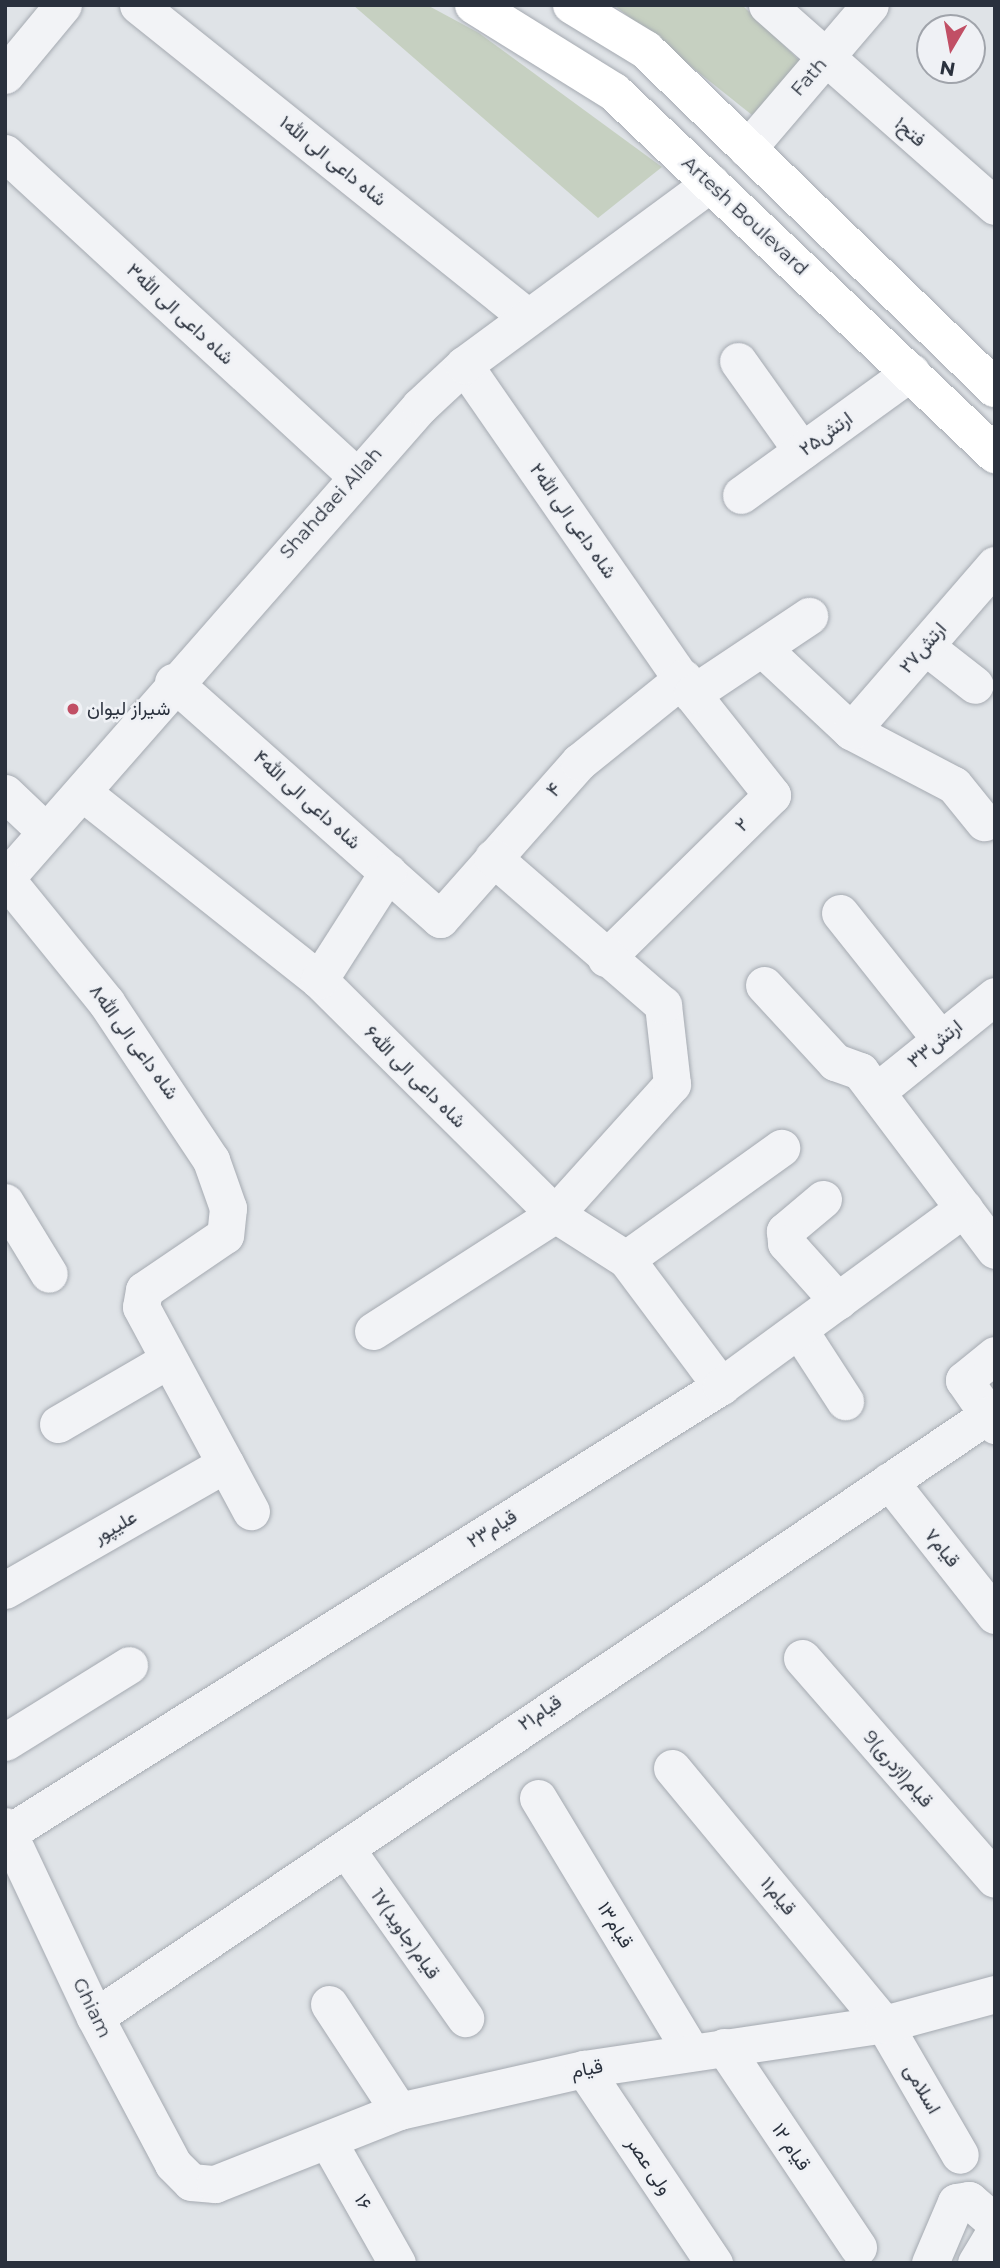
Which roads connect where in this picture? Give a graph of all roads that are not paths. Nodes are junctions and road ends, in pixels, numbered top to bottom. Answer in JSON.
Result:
{"nodes":[{"id":1,"x":138,"y":5,"type":"edge"},
{"id":2,"x":474,"y":5,"type":"edge"},
{"id":3,"x":572,"y":5,"type":"edge"},
{"id":4,"x":767,"y":5,"type":"edge"},
{"id":5,"x":870,"y":5,"type":"edge"},
{"id":6,"x":53,"y":9,"type":"edge"},
{"id":7,"x":824,"y":58,"type":"junction"},
{"id":8,"x":5,"y":75,"type":"edge"},
{"id":9,"x":747,"y":149,"type":"junction"},
{"id":10,"x":5,"y":153,"type":"edge"},
{"id":11,"x":711,"y":183,"type":"junction"},
{"id":12,"x":995,"y":206,"type":"edge"},
{"id":13,"x":528,"y":317,"type":"junction"},
{"id":14,"x":738,"y":361,"type":"dead end"},
{"id":15,"x":464,"y":365,"type":"junction"},
{"id":16,"x":911,"y":372,"type":"junction"},
{"id":17,"x":995,"y":388,"type":"edge"},
{"id":18,"x":802,"y":451,"type":"junction"},
{"id":19,"x":995,"y":454,"type":"edge"},
{"id":20,"x":355,"y":475,"type":"junction"},
{"id":21,"x":741,"y":495,"type":"dead end"},
{"id":22,"x":995,"y":565,"type":"edge"},
{"id":23,"x":809,"y":617,"type":"dead end"},
{"id":24,"x":925,"y":646,"type":"junction"},
{"id":25,"x":762,"y":648,"type":"junction"},
{"id":26,"x":173,"y":682,"type":"junction"},
{"id":27,"x":975,"y":685,"type":"dead end"},
{"id":28,"x":687,"y":686,"type":"junction"},
{"id":29,"x":851,"y":731,"type":"junction"},
{"id":30,"x":82,"y":792,"type":"junction"},
{"id":31,"x":5,"y":793,"type":"edge"},
{"id":32,"x":984,"y":821,"type":"dead end"},
{"id":33,"x":45,"y":831,"type":"junction"},
{"id":34,"x":493,"y":858,"type":"junction"},
{"id":35,"x":388,"y":872,"type":"junction"},
{"id":36,"x":6,"y":879,"type":"edge"},
{"id":37,"x":840,"y":912,"type":"dead end"},
{"id":38,"x":440,"y":919,"type":"joint"},
{"id":39,"x":606,"y":958,"type":"junction"},
{"id":40,"x":319,"y":980,"type":"junction"},
{"id":41,"x":764,"y":985,"type":"dead end"},
{"id":42,"x":995,"y":996,"type":"edge"},
{"id":43,"x":941,"y":1040,"type":"junction"},
{"id":44,"x":876,"y":1092,"type":"junction"},
{"id":45,"x":781,"y":1148,"type":"dead end"},
{"id":46,"x":823,"y":1199,"type":"dead end"},
{"id":47,"x":5,"y":1202,"type":"edge"},
{"id":48,"x":964,"y":1208,"type":"junction"},
{"id":49,"x":555,"y":1214,"type":"junction"},
{"id":50,"x":995,"y":1250,"type":"edge"},
{"id":51,"x":626,"y":1259,"type":"junction"},
{"id":52,"x":49,"y":1273,"type":"dead end"},
{"id":53,"x":838,"y":1301,"type":"junction"},
{"id":54,"x":799,"y":1330,"type":"junction"},
{"id":55,"x":373,"y":1331,"type":"dead end"},
{"id":56,"x":995,"y":1355,"type":"edge"},
{"id":57,"x":168,"y":1360,"type":"junction"},
{"id":58,"x":721,"y":1386,"type":"junction"},
{"id":59,"x":845,"y":1401,"type":"dead end"},
{"id":60,"x":991,"y":1420,"type":"edge"},
{"id":61,"x":58,"y":1424,"type":"dead end"},
{"id":62,"x":225,"y":1464,"type":"junction"},
{"id":63,"x":888,"y":1481,"type":"junction"},
{"id":64,"x":251,"y":1511,"type":"dead end"},
{"id":65,"x":5,"y":1590,"type":"edge"},
{"id":66,"x":995,"y":1615,"type":"edge"},
{"id":67,"x":802,"y":1658,"type":"dead end"},
{"id":68,"x":129,"y":1665,"type":"dead end"},
{"id":69,"x":5,"y":1742,"type":"edge"},
{"id":70,"x":672,"y":1768,"type":"dead end"},
{"id":71,"x":538,"y":1798,"type":"dead end"},
{"id":72,"x":7,"y":1829,"type":"edge"},
{"id":73,"x":346,"y":1849,"type":"junction"},
{"id":74,"x":995,"y":1879,"type":"edge"},
{"id":75,"x":995,"y":1994,"type":"edge"},
{"id":76,"x":329,"y":2004,"type":"dead end"},
{"id":77,"x":95,"y":2017,"type":"junction"},
{"id":78,"x":464,"y":2018,"type":"dead end"},
{"id":79,"x":884,"y":2024,"type":"junction"},
{"id":80,"x":708,"y":2049,"type":"junction"},
{"id":81,"x":584,"y":2068,"type":"junction"},
{"id":82,"x":399,"y":2111,"type":"junction"},
{"id":83,"x":329,"y":2143,"type":"junction"},
{"id":84,"x":960,"y":2155,"type":"dead end"},
{"id":85,"x":995,"y":2223,"type":"edge"},
{"id":86,"x":995,"y":2231,"type":"edge"},
{"id":87,"x":858,"y":2247,"type":"dead end"},
{"id":88,"x":397,"y":2263,"type":"edge"},
{"id":89,"x":714,"y":2263,"type":"edge"},
{"id":90,"x":930,"y":2263,"type":"edge"},
{"id":91,"x":976,"y":2263,"type":"edge"}],
"edges":[{"from":1,"to":13,"type":"street","name":"شاه داعی الی الله۱"},
{"from":2,"to":11,"type":"main road","name":"Artesh Boulevard"},
{"from":3,"to":9,"type":"main road"},
{"from":4,"to":7,"type":"street","name":"۱فتح"},
{"from":5,"to":7,"type":"street","name":"Fath"},
{"from":6,"to":8,"type":"street"},
{"from":7,"to":9,"type":"street","name":"Fath"},
{"from":7,"to":12,"type":"street","name":"۱فتح"},
{"from":9,"to":17,"type":"main road"},
{"from":10,"to":20,"type":"street","name":"شاه داعی الی الله۳"},
{"from":11,"to":13,"type":"street","name":"Shahdaei Allah"},
{"from":11,"to":16,"type":"main road","name":"Artesh Boulevard"},
{"from":13,"to":15,"type":"street","name":"Shahdaei Allah"},
{"from":14,"to":18,"type":"street"},
{"from":15,"to":20,"type":"street","name":"Shahdaei Allah"},
{"from":15,"to":28,"type":"street","name":"شاه داعی الی الله۲"},
{"from":16,"to":18,"type":"street","name":"ارتش۲۵"},
{"from":16,"to":19,"type":"main road","name":"Artesh Boulevard"},
{"from":18,"to":21,"type":"street","name":"ارتش۲۵"},
{"from":20,"to":26,"type":"street","name":"Shahdaei Allah"},
{"from":22,"to":24,"type":"street","name":"ارتش۲۷"},
{"from":23,"to":25,"type":"street","name":"۴"},
{"from":24,"to":27,"type":"street"},
{"from":24,"to":29,"type":"street","name":"ارتش۲۷"},
{"from":25,"to":28,"type":"street","name":"۴"},
{"from":25,"to":29,"type":"street"},
{"from":26,"to":30,"type":"street","name":"Shahdaei Allah"},
{"from":26,"to":35,"type":"street","name":"شاه داعی الی الله۴"},
{"from":28,"to":34,"type":"street","name":"۴"},
{"from":28,"to":39,"type":"street","name":"۲"},
{"from":29,"to":32,"type":"street"},
{"from":30,"to":33,"type":"street","name":"Shahdaei Allah"},
{"from":30,"to":40,"type":"street","name":"شاه داعی الی الله۶"},
{"from":31,"to":33,"type":"street"},
{"from":33,"to":36,"type":"street","name":"Shahdaei Allah"},
{"from":34,"to":38,"type":"street","name":"۴"},
{"from":34,"to":39,"type":"street"},
{"from":35,"to":38,"type":"street","name":"شاه داعی الی الله۴"},
{"from":35,"to":40,"type":"street"},
{"from":36,"to":57,"type":"street","name":"شاه داعی الی الله۸"},
{"from":37,"to":43,"type":"street"},
{"from":39,"to":49,"type":"street"},
{"from":40,"to":49,"type":"street","name":"شاه داعی الی الله۶"},
{"from":41,"to":44,"type":"street"},
{"from":42,"to":43,"type":"street","name":"ارتش۳۳"},
{"from":43,"to":44,"type":"street","name":"ارتش۳۳"},
{"from":44,"to":48,"type":"street"},
{"from":45,"to":51,"type":"street"},
{"from":46,"to":53,"type":"street"},
{"from":47,"to":52,"type":"street"},
{"from":48,"to":50,"type":"street"},
{"from":48,"to":53,"type":"street","name":"قیام۲۳"},
{"from":49,"to":51,"type":"street","name":"شاه داعی الی الله۶"},
{"from":49,"to":55,"type":"street"},
{"from":51,"to":58,"type":"street","name":"شاه داعی الی الله۶"},
{"from":53,"to":54,"type":"street","name":"قیام۲۳"},
{"from":54,"to":58,"type":"street","name":"قیام۲۳"},
{"from":54,"to":59,"type":"street"},
{"from":56,"to":60,"type":"street"},
{"from":57,"to":61,"type":"street"},
{"from":57,"to":62,"type":"street"},
{"from":58,"to":72,"type":"street","name":"قیام۲۳"},
{"from":60,"to":63,"type":"street","name":"قیام۲۱"},
{"from":62,"to":64,"type":"street"},
{"from":62,"to":65,"type":"street","name":"علیپور"},
{"from":63,"to":66,"type":"street","name":"قیام۷"},
{"from":63,"to":73,"type":"street","name":"قیام۲۱"},
{"from":67,"to":74,"type":"street","name":"قیام(اژدری)9"},
{"from":68,"to":69,"type":"street"},
{"from":70,"to":79,"type":"street","name":"قیام۱۱"},
{"from":71,"to":80,"type":"street","name":"قیام۱۳"},
{"from":72,"to":77,"type":"street","name":"Ghiam"},
{"from":73,"to":77,"type":"street","name":"قیام۲۱"},
{"from":73,"to":78,"type":"street","name":"قیام(جاوید)1۷"},
{"from":75,"to":79,"type":"street","name":"قیام"},
{"from":76,"to":82,"type":"street"},
{"from":77,"to":83,"type":"street","name":"Ghiam"},
{"from":79,"to":80,"type":"street","name":"قیام"},
{"from":79,"to":84,"type":"street","name":"اسلامی"},
{"from":80,"to":81,"type":"street","name":"قیام"},
{"from":80,"to":87,"type":"street","name":"قیام ۱۲"},
{"from":81,"to":82,"type":"street","name":"قیام"},
{"from":81,"to":89,"type":"street","name":"ولی عصر"},
{"from":82,"to":83,"type":"street","name":"قیام"},
{"from":83,"to":88,"type":"street","name":"۱۶"},
{"from":85,"to":90,"type":"street"},
{"from":86,"to":91,"type":"street"}]}
